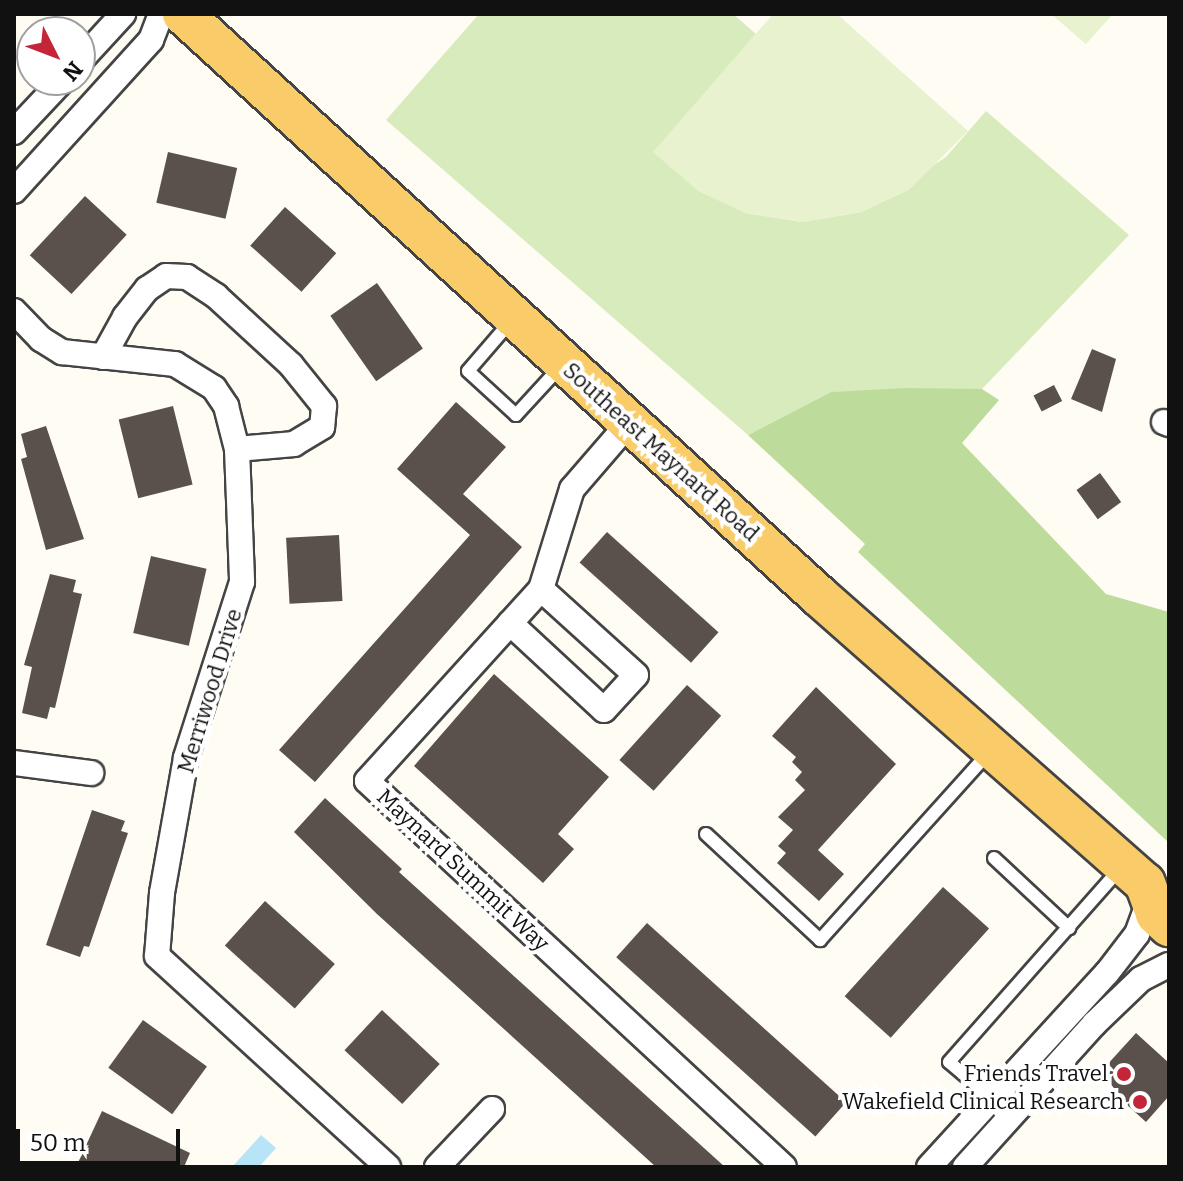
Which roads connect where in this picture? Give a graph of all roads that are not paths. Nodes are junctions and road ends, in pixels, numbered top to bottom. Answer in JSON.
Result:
{"nodes":[{"id":1,"x":123,"y":14,"type":"edge"},
{"id":2,"x":161,"y":14,"type":"edge"},
{"id":3,"x":183,"y":14,"type":"edge"},
{"id":4,"x":96,"y":44,"type":"edge"},
{"id":5,"x":48,"y":96,"type":"edge"},
{"id":6,"x":14,"y":132,"type":"edge"},
{"id":7,"x":14,"y":191,"type":"edge"},
{"id":8,"x":14,"y":311,"type":"edge"},
{"id":9,"x":514,"y":318,"type":"junction"},
{"id":10,"x":103,"y":357,"type":"junction"},
{"id":11,"x":564,"y":363,"type":"junction"},
{"id":12,"x":629,"y":423,"type":"junction"},
{"id":13,"x":237,"y":449,"type":"junction"},
{"id":14,"x":541,"y":589,"type":"junction"},
{"id":15,"x":510,"y":623,"type":"junction"},
{"id":16,"x":992,"y":749,"type":"junction"},
{"id":17,"x":14,"y":763,"type":"edge"},
{"id":18,"x":91,"y":773,"type":"dead end"},
{"id":19,"x":706,"y":834,"type":"dead end"},
{"id":20,"x":994,"y":858,"type":"dead end"},
{"id":21,"x":1151,"y":892,"type":"edge"},
{"id":22,"x":1069,"y":928,"type":"junction"},
{"id":23,"x":1169,"y":965,"type":"edge"},
{"id":24,"x":1002,"y":1108,"type":"junction"},
{"id":25,"x":492,"y":1109,"type":"dead end"},
{"id":26,"x":388,"y":1167,"type":"edge"},
{"id":27,"x":437,"y":1167,"type":"edge"},
{"id":28,"x":784,"y":1167,"type":"edge"},
{"id":29,"x":929,"y":1167,"type":"edge"},
{"id":30,"x":965,"y":1167,"type":"edge"}],
"edges":[{"from":1,"to":4,"type":"street"},
{"from":2,"to":7,"type":"street"},
{"from":3,"to":9,"type":"main road","name":"Southeast Maynard Road"},
{"from":5,"to":6,"type":"street"},
{"from":8,"to":10,"type":"street","name":"Merriwood Drive"},
{"from":9,"to":11,"type":"main road","name":"Southeast Maynard Road"},
{"from":9,"to":11,"type":"lane"},
{"from":10,"to":13,"type":"street","name":"Merriwood Drive"},
{"from":10,"to":13,"type":"street"},
{"from":11,"to":12,"type":"main road","name":"Southeast Maynard Road"},
{"from":12,"to":14,"type":"street","name":"Maynard Summit Way"},
{"from":12,"to":16,"type":"main road","name":"Southeast Maynard Road"},
{"from":13,"to":26,"type":"street","name":"Merriwood Drive"},
{"from":14,"to":15,"type":"street","name":"Maynard Summit Way"},
{"from":14,"to":15,"type":"street"},
{"from":15,"to":28,"type":"street","name":"Maynard Summit Way"},
{"from":16,"to":19,"type":"lane"},
{"from":16,"to":21,"type":"main road","name":"Southeast Maynard Road"},
{"from":17,"to":18,"type":"street"},
{"from":20,"to":22,"type":"lane"},
{"from":21,"to":22,"type":"lane"},
{"from":21,"to":24,"type":"street"},
{"from":22,"to":24,"type":"lane"},
{"from":23,"to":24,"type":"street"},
{"from":24,"to":29,"type":"street"},
{"from":24,"to":30,"type":"street"},
{"from":25,"to":27,"type":"street"}]}
